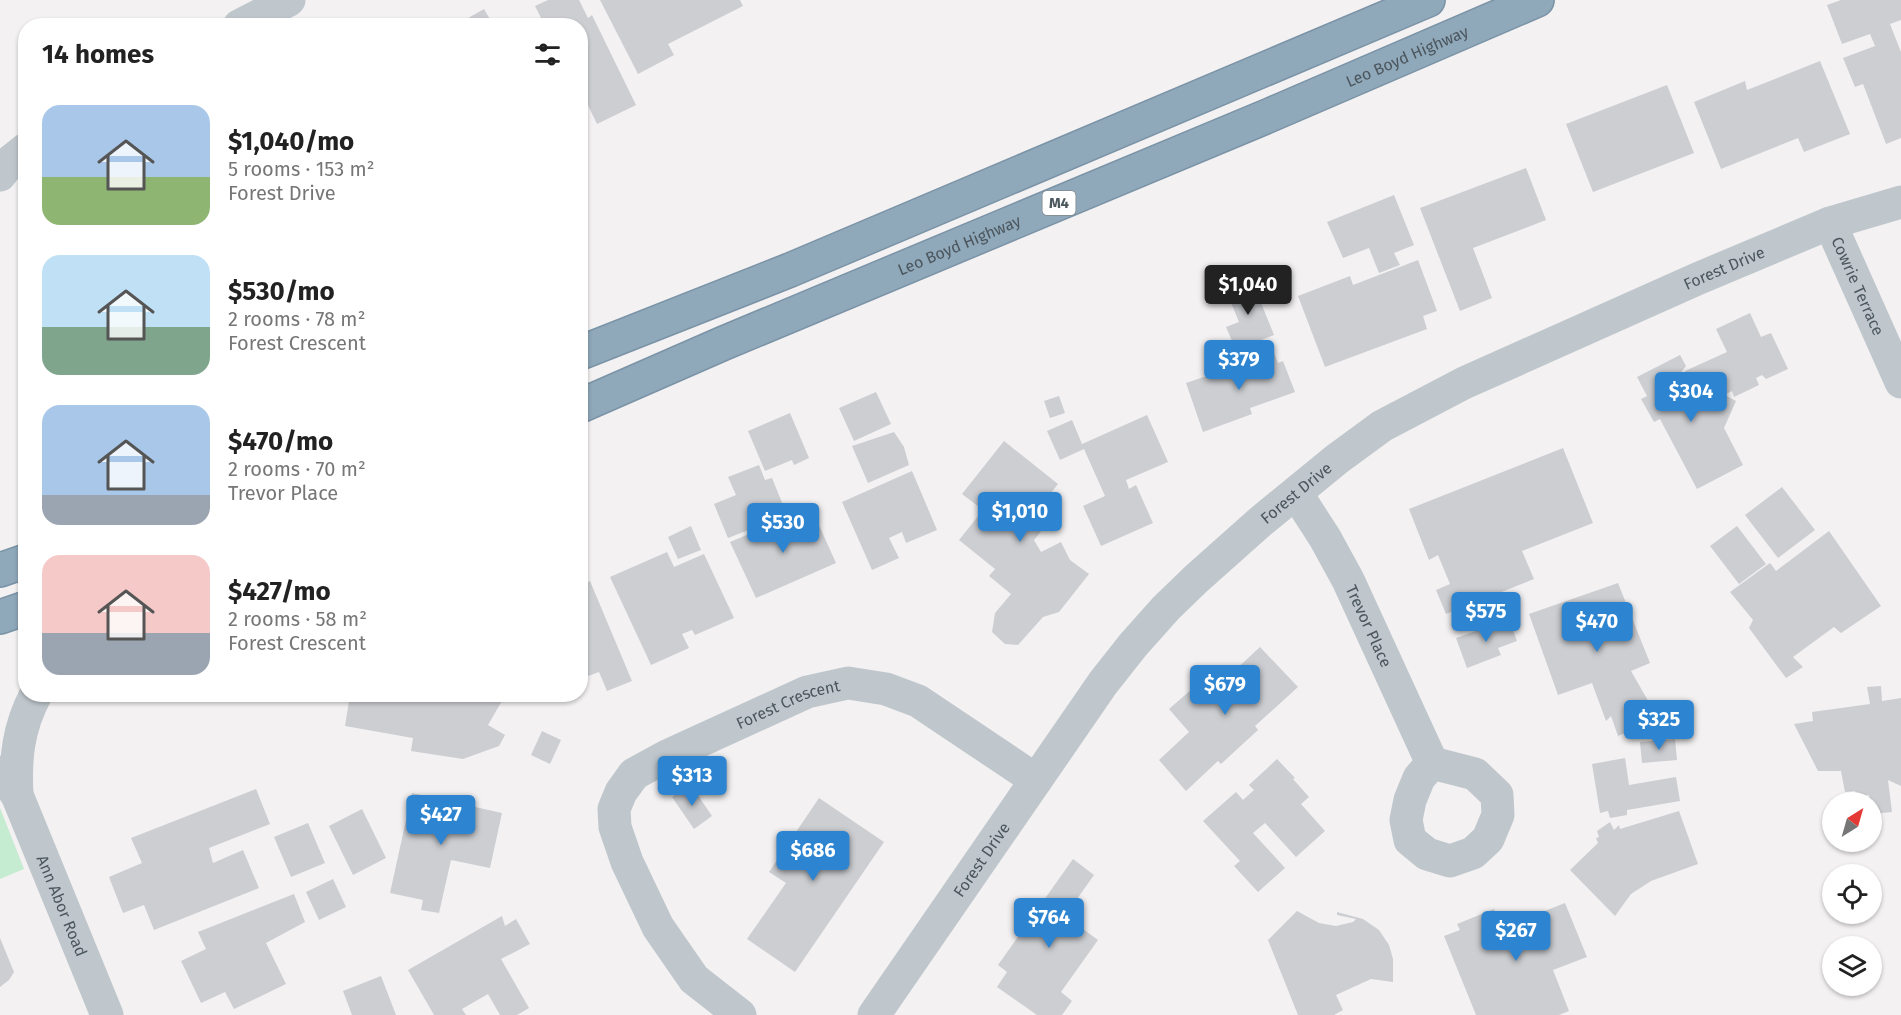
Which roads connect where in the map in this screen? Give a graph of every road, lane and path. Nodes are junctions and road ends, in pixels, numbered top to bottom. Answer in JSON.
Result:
{"nodes":[{"id":1,"x":289,"y":0,"type":"edge"},
{"id":2,"x":1428,"y":0,"type":"edge"},
{"id":3,"x":1537,"y":0,"type":"edge"},
{"id":4,"x":254,"y":18,"type":"edge"},
{"id":5,"x":18,"y":157,"type":"edge"},
{"id":6,"x":0,"y":175,"type":"edge"},
{"id":7,"x":1901,"y":202,"type":"edge"},
{"id":8,"x":1830,"y":223,"type":"junction"},
{"id":9,"x":588,"y":350,"type":"edge"},
{"id":10,"x":1901,"y":382,"type":"edge"},
{"id":11,"x":588,"y":402,"type":"edge"},
{"id":12,"x":1296,"y":493,"type":"junction"},
{"id":13,"x":18,"y":564,"type":"edge"},
{"id":14,"x":0,"y":570,"type":"edge"},
{"id":15,"x":18,"y":611,"type":"edge"},
{"id":16,"x":0,"y":617,"type":"edge"},
{"id":17,"x":32,"y":702,"type":"edge"},
{"id":18,"x":1432,"y":763,"type":"dead end"},
{"id":19,"x":1036,"y":780,"type":"junction"},
{"id":20,"x":9,"y":784,"type":"edge"},
{"id":21,"x":107,"y":1015,"type":"edge"},
{"id":22,"x":740,"y":1015,"type":"edge"},
{"id":23,"x":874,"y":1015,"type":"edge"}],
"edges":[{"from":1,"to":4,"type":"street"},
{"from":2,"to":9,"type":"highway"},
{"from":3,"to":11,"type":"highway","name":"Leo Boyd Highway","number":"M4"},
{"from":5,"to":6,"type":"street"},
{"from":7,"to":8,"type":"street","name":"Forest Drive"},
{"from":8,"to":10,"type":"street","name":"Cowrie Terrace"},
{"from":8,"to":12,"type":"street","name":"Forest Drive"},
{"from":12,"to":18,"type":"street","name":"Trevor Place"},
{"from":12,"to":19,"type":"street","name":"Forest Drive"},
{"from":13,"to":14,"type":"highway"},
{"from":15,"to":16,"type":"highway"},
{"from":17,"to":20,"type":"street","name":"Ann Abor Road"},
{"from":19,"to":22,"type":"street","name":"Forest Crescent"},
{"from":19,"to":23,"type":"street","name":"Forest Drive"},
{"from":20,"to":21,"type":"street","name":"Ann Abor Road"}]}
